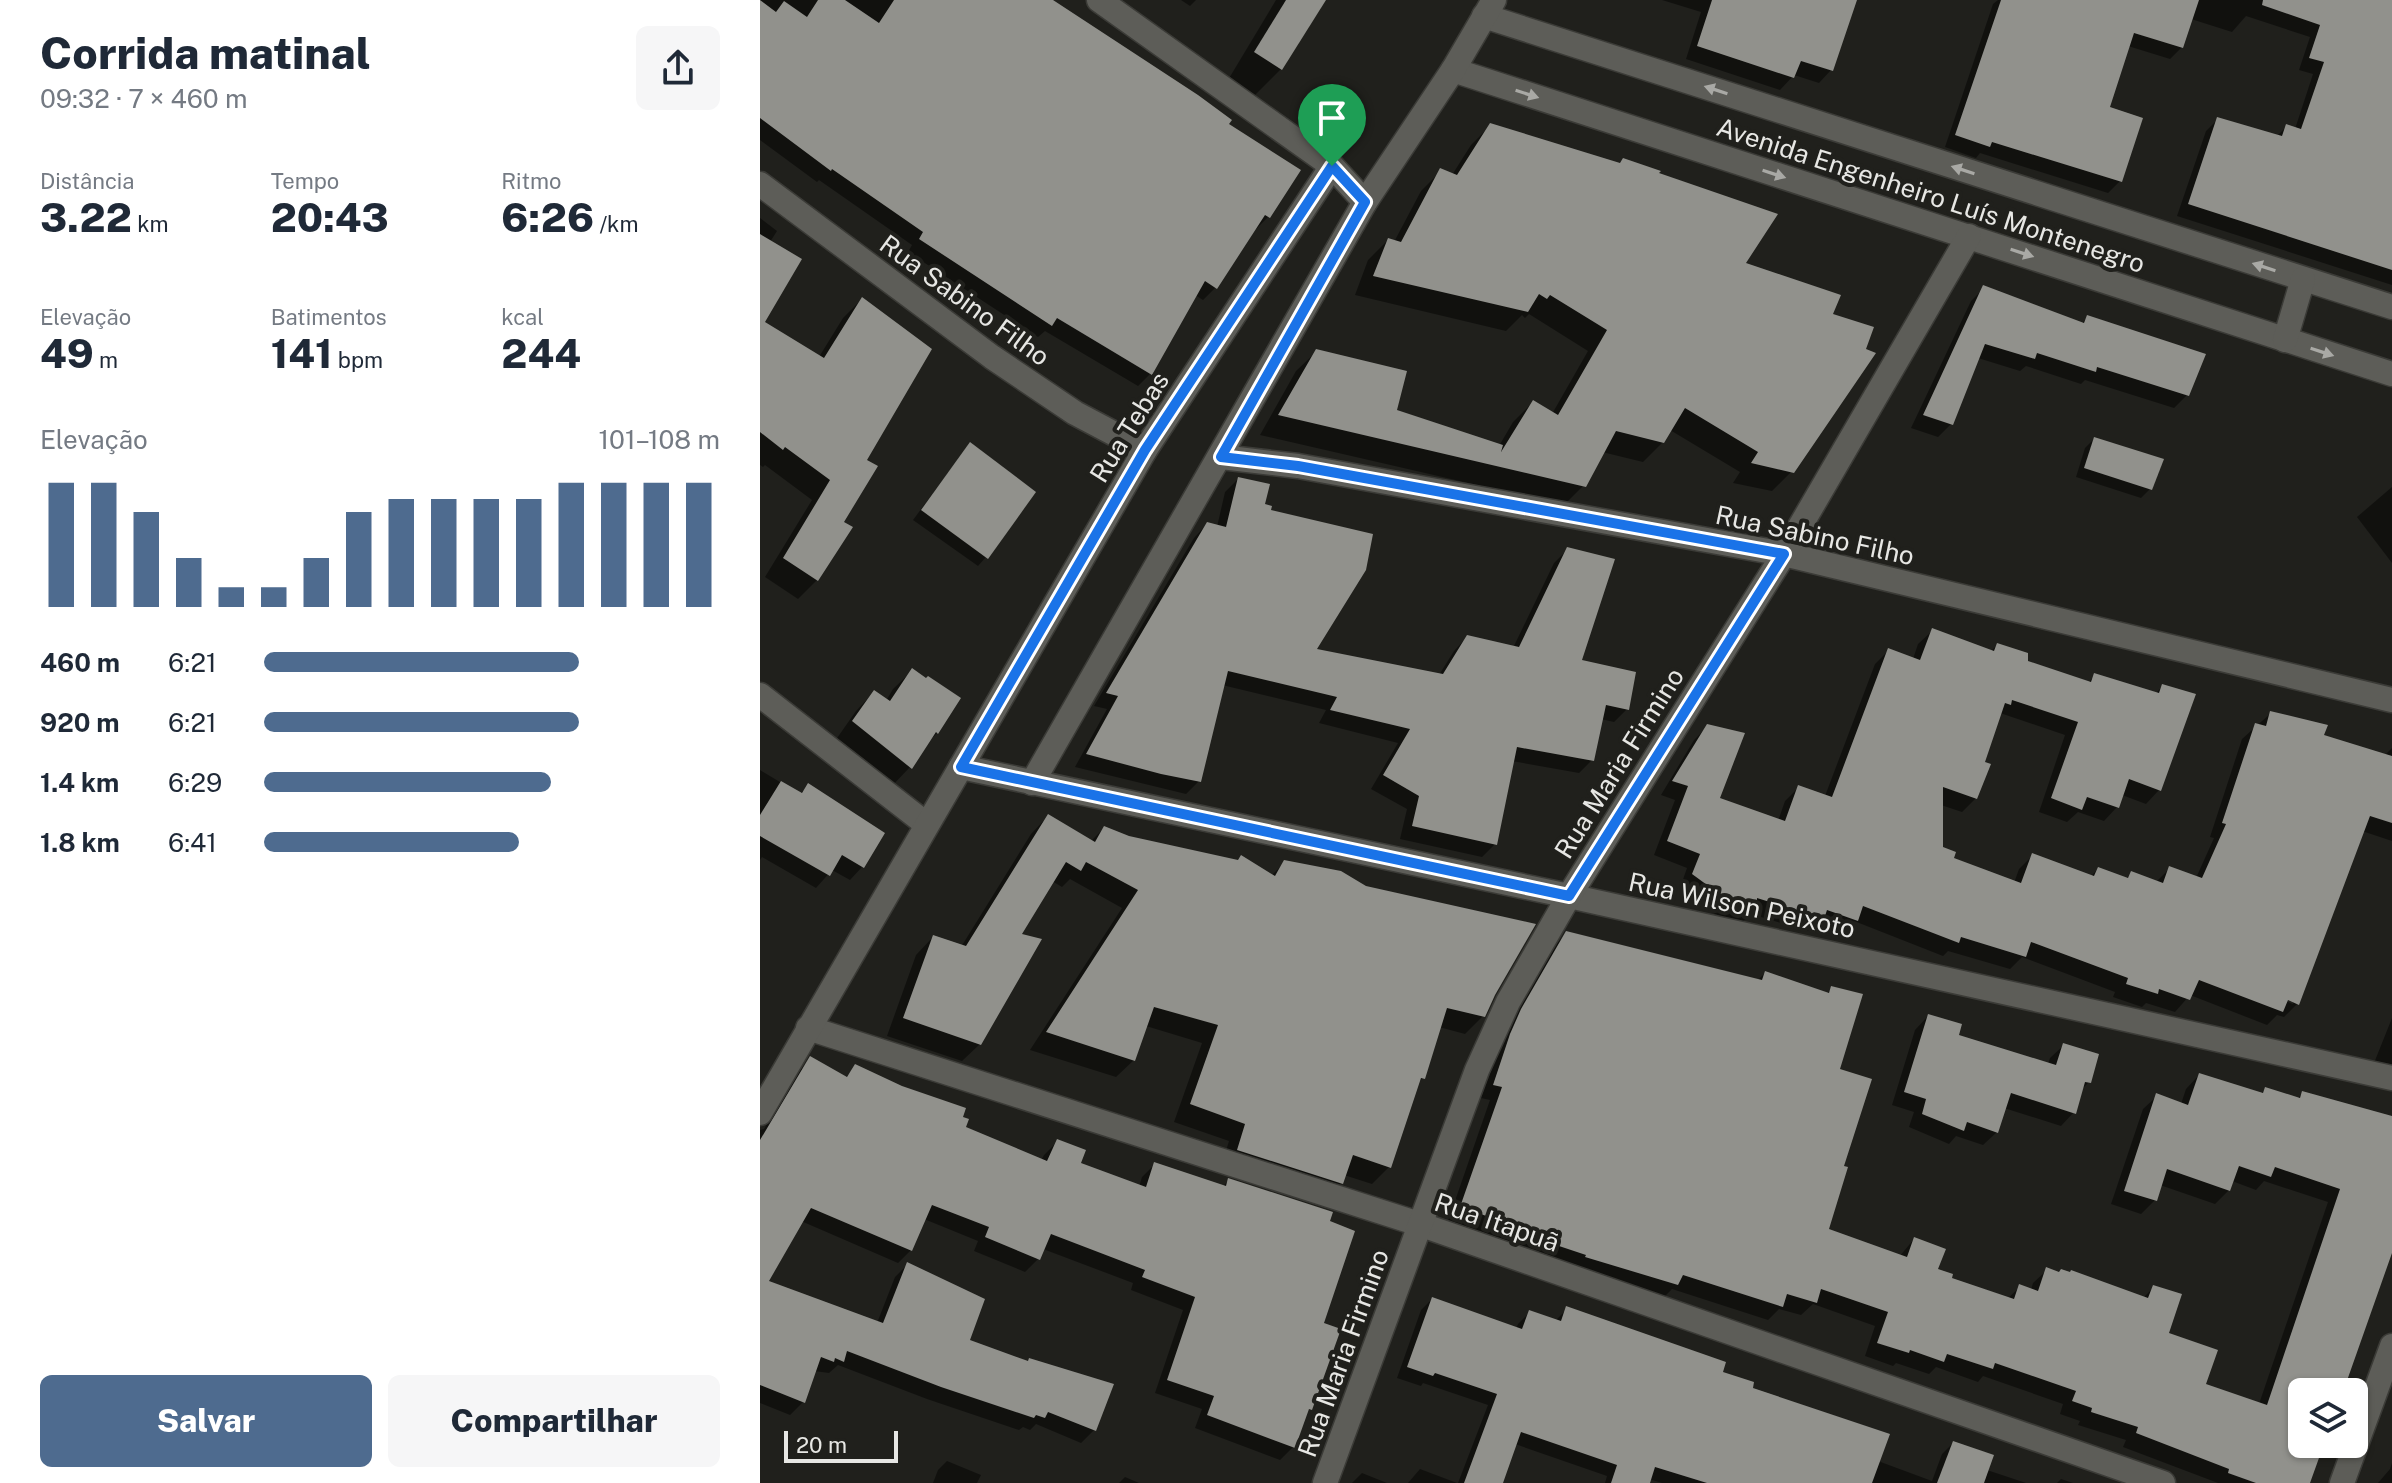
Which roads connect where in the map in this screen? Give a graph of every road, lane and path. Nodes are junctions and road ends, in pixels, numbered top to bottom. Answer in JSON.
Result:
{"nodes":[{"id":1,"x":1099,"y":0,"type":"edge"},
{"id":2,"x":1489,"y":8,"type":"edge"},
{"id":3,"x":1453,"y":70,"type":"junction"},
{"id":4,"x":1332,"y":166,"type":"junction"},
{"id":5,"x":760,"y":184,"type":"edge"},
{"id":6,"x":1365,"y":202,"type":"junction"},
{"id":7,"x":1969,"y":236,"type":"junction"},
{"id":8,"x":2303,"y":279,"type":"junction"},
{"id":9,"x":2392,"y":307,"type":"edge"},
{"id":10,"x":2285,"y":340,"type":"junction"},
{"id":11,"x":2392,"y":374,"type":"edge"},
{"id":12,"x":1145,"y":450,"type":"junction"},
{"id":13,"x":1221,"y":457,"type":"junction"},
{"id":14,"x":1784,"y":554,"type":"junction"},
{"id":15,"x":760,"y":695,"type":"edge"},
{"id":16,"x":2392,"y":700,"type":"edge"},
{"id":17,"x":961,"y":767,"type":"junction"},
{"id":18,"x":1032,"y":783,"type":"junction"},
{"id":19,"x":926,"y":824,"type":"junction"},
{"id":20,"x":1569,"y":896,"type":"junction"},
{"id":21,"x":808,"y":1028,"type":"junction"},
{"id":22,"x":2392,"y":1078,"type":"edge"},
{"id":23,"x":760,"y":1113,"type":"edge"},
{"id":24,"x":1419,"y":1224,"type":"junction"},
{"id":25,"x":2392,"y":1346,"type":"edge"},
{"id":26,"x":1325,"y":1483,"type":"edge"},
{"id":27,"x":2163,"y":1483,"type":"edge"},
{"id":28,"x":2342,"y":1483,"type":"edge"}],
"edges":[{"from":1,"to":4,"type":"street"},
{"from":2,"to":3,"type":"street"},
{"from":8,"to":2,"type":"street","name":"Avenida Engenheiro Luís Montenegro","one_way":true},
{"from":3,"to":6,"type":"street"},
{"from":3,"to":7,"type":"street","name":"Avenida Engenheiro Luís Montenegro","one_way":true},
{"from":4,"to":6,"type":"street"},
{"from":4,"to":12,"type":"street","name":"Rua Tebas"},
{"from":5,"to":12,"type":"street","name":"Rua Sabino Filho"},
{"from":6,"to":13,"type":"street"},
{"from":7,"to":10,"type":"street","name":"Avenida Engenheiro Luís Montenegro","one_way":true},
{"from":7,"to":14,"type":"street","name":"Rua Maria Firmino"},
{"from":8,"to":9,"type":"street","name":"Avenida Engenheiro Luís Montenegro"},
{"from":8,"to":10,"type":"street"},
{"from":10,"to":11,"type":"street","name":"Avenida Engenheiro Luís Montenegro","one_way":true},
{"from":12,"to":17,"type":"street","name":"Rua Tebas"},
{"from":13,"to":14,"type":"street","name":"Rua Sabino Filho"},
{"from":13,"to":18,"type":"street"},
{"from":14,"to":16,"type":"street","name":"Rua Sabino Filho"},
{"from":14,"to":20,"type":"street","name":"Rua Maria Firmino"},
{"from":15,"to":19,"type":"street"},
{"from":17,"to":18,"type":"street"},
{"from":17,"to":19,"type":"street","name":"Rua Tebas"},
{"from":18,"to":20,"type":"street","name":"Rua Wilson Peixoto"},
{"from":19,"to":21,"type":"street","name":"Rua Tebas"},
{"from":20,"to":22,"type":"street","name":"Rua Wilson Peixoto"},
{"from":20,"to":24,"type":"street","name":"Rua Maria Firmino"},
{"from":21,"to":23,"type":"street","name":"Rua Tebas"},
{"from":21,"to":24,"type":"street","name":"Rua Itapuã"},
{"from":24,"to":26,"type":"street","name":"Rua Maria Firmino"},
{"from":24,"to":27,"type":"street","name":"Rua Itapuã"},
{"from":25,"to":28,"type":"street"}]}
